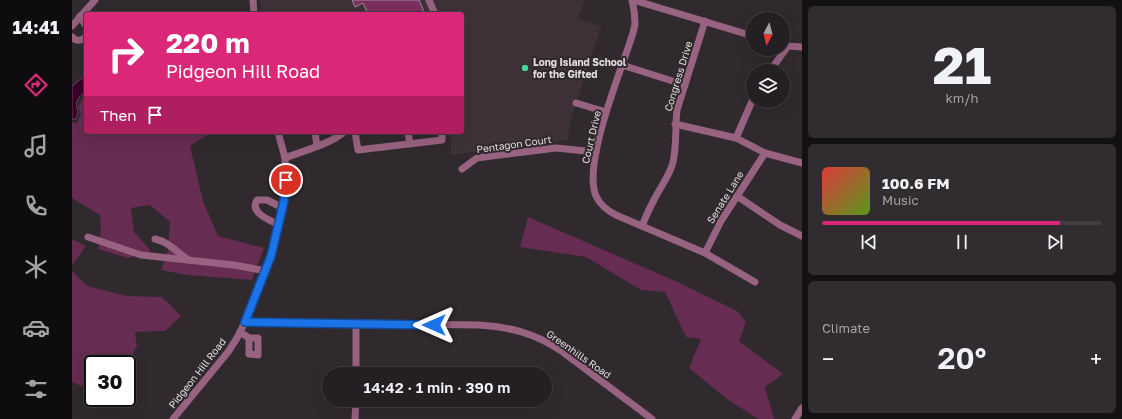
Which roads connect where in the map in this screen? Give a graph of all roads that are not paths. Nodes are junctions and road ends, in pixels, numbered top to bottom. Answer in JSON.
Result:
{"nodes":[{"id":1,"x":95,"y":0,"type":"edge"},
{"id":2,"x":253,"y":0,"type":"edge"},
{"id":3,"x":429,"y":0,"type":"edge"},
{"id":4,"x":633,"y":0,"type":"edge"},
{"id":5,"x":254,"y":12,"type":"edge"},
{"id":6,"x":434,"y":12,"type":"edge"},
{"id":7,"x":80,"y":16,"type":"junction"},
{"id":8,"x":705,"y":21,"type":"junction"},
{"id":9,"x":84,"y":23,"type":"edge"},
{"id":10,"x":72,"y":26,"type":"edge"},
{"id":11,"x":746,"y":34,"type":"edge"},
{"id":12,"x":72,"y":36,"type":"edge"},
{"id":13,"x":84,"y":38,"type":"edge"},
{"id":14,"x":790,"y":46,"type":"edge"},
{"id":15,"x":802,"y":47,"type":"edge"},
{"id":16,"x":622,"y":65,"type":"junction"},
{"id":17,"x":685,"y":85,"type":"junction"},
{"id":18,"x":576,"y":103,"type":"dead end"},
{"id":19,"x":749,"y":108,"type":"edge"},
{"id":20,"x":606,"y":112,"type":"junction"},
{"id":21,"x":675,"y":124,"type":"junction"},
{"id":22,"x":279,"y":134,"type":"edge"},
{"id":23,"x":315,"y":134,"type":"edge"},
{"id":24,"x":342,"y":134,"type":"edge"},
{"id":25,"x":355,"y":134,"type":"edge"},
{"id":26,"x":408,"y":134,"type":"edge"},
{"id":27,"x":442,"y":134,"type":"edge"},
{"id":28,"x":736,"y":138,"type":"junction"},
{"id":29,"x":410,"y":144,"type":"junction"},
{"id":30,"x":317,"y":146,"type":"junction"},
{"id":31,"x":596,"y":152,"type":"junction"},
{"id":32,"x":765,"y":153,"type":"junction"},
{"id":33,"x":285,"y":158,"type":"junction"},
{"id":34,"x":802,"y":163,"type":"edge"},
{"id":35,"x":462,"y":169,"type":"dead end"},
{"id":36,"x":737,"y":196,"type":"junction"},
{"id":37,"x":283,"y":208,"type":"junction"},
{"id":38,"x":278,"y":225,"type":"junction"},
{"id":39,"x":642,"y":226,"type":"junction"},
{"id":40,"x":802,"y":236,"type":"edge"},
{"id":41,"x":88,"y":237,"type":"dead end"},
{"id":42,"x":155,"y":239,"type":"dead end"},
{"id":43,"x":705,"y":254,"type":"junction"},
{"id":44,"x":187,"y":260,"type":"junction"},
{"id":45,"x":266,"y":271,"type":"junction"},
{"id":46,"x":755,"y":282,"type":"dead end"},
{"id":47,"x":245,"y":322,"type":"junction"},
{"id":48,"x":356,"y":324,"type":"junction"},
{"id":49,"x":240,"y":332,"type":"junction"},
{"id":50,"x":249,"y":338,"type":"dead end"},
{"id":51,"x":356,"y":367,"type":"edge"},
{"id":52,"x":356,"y":407,"type":"edge"},
{"id":53,"x":802,"y":408,"type":"edge"},
{"id":54,"x":174,"y":419,"type":"edge"},
{"id":55,"x":356,"y":419,"type":"edge"},
{"id":56,"x":652,"y":419,"type":"edge"},
{"id":57,"x":795,"y":419,"type":"edge"}],
"edges":[{"from":1,"to":7,"type":"street"},
{"from":2,"to":5,"type":"street"},
{"from":3,"to":6,"type":"street"},
{"from":4,"to":8,"type":"street"},
{"from":4,"to":16,"type":"street","name":"Court Drive"},
{"from":7,"to":9,"type":"street"},
{"from":7,"to":10,"type":"street"},
{"from":8,"to":11,"type":"street"},
{"from":8,"to":17,"type":"street","name":"Congress Drive"},
{"from":12,"to":13,"type":"street"},
{"from":14,"to":15,"type":"street"},
{"from":16,"to":17,"type":"street"},
{"from":16,"to":20,"type":"street","name":"Court Drive"},
{"from":17,"to":21,"type":"street","name":"Congress Drive"},
{"from":18,"to":20,"type":"street"},
{"from":19,"to":28,"type":"street"},
{"from":20,"to":31,"type":"street","name":"Court Drive"},
{"from":21,"to":28,"type":"street"},
{"from":21,"to":39,"type":"street","name":"Congress Drive"},
{"from":22,"to":33,"type":"street","name":"Pidgeon Hill Road"},
{"from":23,"to":30,"type":"street"},
{"from":24,"to":30,"type":"street"},
{"from":25,"to":29,"type":"street"},
{"from":26,"to":29,"type":"street"},
{"from":27,"to":29,"type":"street"},
{"from":28,"to":32,"type":"street"},
{"from":30,"to":33,"type":"street"},
{"from":31,"to":35,"type":"street","name":"Pentagon Court"},
{"from":31,"to":39,"type":"street","name":"Court Drive"},
{"from":32,"to":34,"type":"street"},
{"from":32,"to":36,"type":"street","name":"Senate Lane"},
{"from":33,"to":37,"type":"street","name":"Pidgeon Hill Road"},
{"from":36,"to":40,"type":"street"},
{"from":36,"to":43,"type":"street","name":"Senate Lane"},
{"from":37,"to":38,"type":"street","name":"Pidgeon Hill Road"},
{"from":37,"to":38,"type":"street"},
{"from":38,"to":45,"type":"street","name":"Pidgeon Hill Road"},
{"from":39,"to":43,"type":"street","name":"Court Drive"},
{"from":41,"to":44,"type":"street"},
{"from":42,"to":44,"type":"street"},
{"from":43,"to":46,"type":"street","name":"Court Drive"},
{"from":44,"to":45,"type":"street"},
{"from":45,"to":47,"type":"street","name":"Pidgeon Hill Road"},
{"from":47,"to":48,"type":"street","name":"Greenhills Road"},
{"from":47,"to":49,"type":"street","name":"Pidgeon Hill Road"},
{"from":48,"to":51,"type":"street"},
{"from":48,"to":56,"type":"street","name":"Greenhills Road"},
{"from":49,"to":50,"type":"street"},
{"from":49,"to":54,"type":"street","name":"Pidgeon Hill Road"},
{"from":52,"to":55,"type":"street"},
{"from":53,"to":57,"type":"street"}]}
